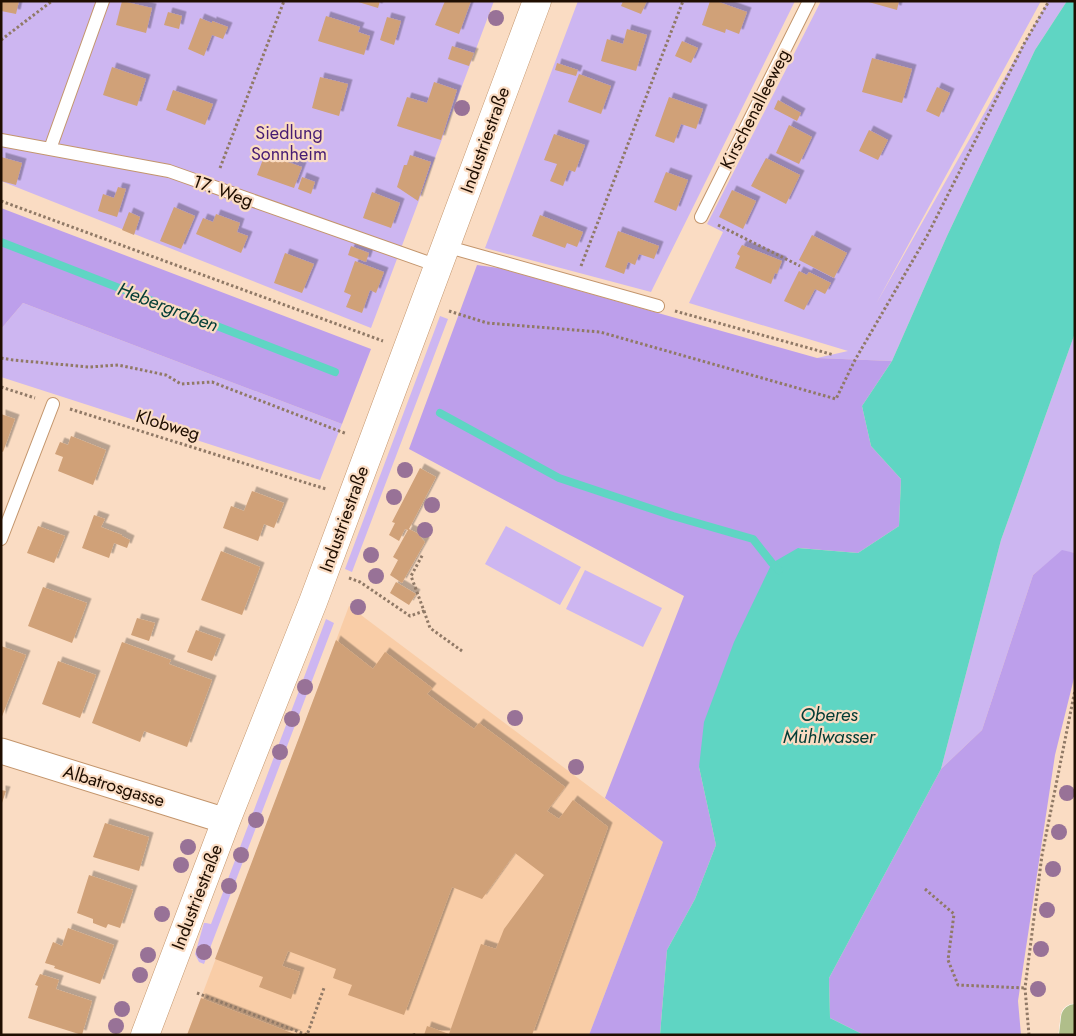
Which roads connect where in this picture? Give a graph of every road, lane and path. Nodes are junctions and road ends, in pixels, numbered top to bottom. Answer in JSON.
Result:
{"nodes":[{"id":1,"x":52,"y":1,"type":"edge"},
{"id":2,"x":103,"y":1,"type":"edge"},
{"id":3,"x":284,"y":1,"type":"edge"},
{"id":4,"x":537,"y":1,"type":"edge"},
{"id":5,"x":683,"y":1,"type":"edge"},
{"id":6,"x":809,"y":1,"type":"edge"},
{"id":7,"x":1049,"y":1,"type":"edge"},
{"id":8,"x":1,"y":40,"type":"edge"},
{"id":9,"x":1,"y":140,"type":"edge"},
{"id":10,"x":50,"y":148,"type":"junction"},
{"id":11,"x":212,"y":187,"type":"junction"},
{"id":12,"x":1,"y":201,"type":"edge"},
{"id":13,"x":701,"y":217,"type":"joint"},
{"id":14,"x":442,"y":256,"type":"junction"},
{"id":15,"x":800,"y":266,"type":"dead end"},
{"id":16,"x":575,"y":283,"type":"junction"},
{"id":17,"x":424,"y":303,"type":"junction"},
{"id":18,"x":658,"y":306,"type":"joint"},
{"id":19,"x":407,"y":350,"type":"junction"},
{"id":20,"x":834,"y":355,"type":"dead end"},
{"id":21,"x":1,"y":358,"type":"edge"},
{"id":22,"x":1,"y":387,"type":"edge"},
{"id":23,"x":53,"y":404,"type":"junction"},
{"id":24,"x":349,"y":435,"type":"dead end"},
{"id":25,"x":327,"y":490,"type":"dead end"},
{"id":26,"x":1,"y":539,"type":"edge"},
{"id":27,"x":424,"y":554,"type":"dead end"},
{"id":28,"x":325,"y":569,"type":"junction"},
{"id":29,"x":424,"y":611,"type":"junction"},
{"id":30,"x":462,"y":652,"type":"dead end"},
{"id":31,"x":1075,"y":690,"type":"edge"},
{"id":32,"x":1,"y":751,"type":"edge"},
{"id":33,"x":226,"y":821,"type":"junction"},
{"id":34,"x":925,"y":888,"type":"dead end"},
{"id":35,"x":324,"y":988,"type":"dead end"},
{"id":36,"x":1025,"y":988,"type":"junction"},
{"id":37,"x":197,"y":993,"type":"dead end"},
{"id":38,"x":1075,"y":1018,"type":"edge"},
{"id":39,"x":417,"y":1034,"type":"edge"},
{"id":40,"x":145,"y":1035,"type":"edge"},
{"id":41,"x":413,"y":1035,"type":"edge"},
{"id":42,"x":1029,"y":1035,"type":"edge"},
{"id":43,"x":1072,"y":1035,"type":"edge"}],
"edges":[{"from":1,"to":8,"type":"path"},
{"from":2,"to":10,"type":"lane"},
{"from":3,"to":11,"type":"path"},
{"from":4,"to":14,"type":"street","name":"Industriestraße"},
{"from":5,"to":16,"type":"path"},
{"from":6,"to":13,"type":"lane","name":"Kirschenalleeweg"},
{"from":7,"to":17,"type":"path"},
{"from":9,"to":10,"type":"lane","name":"17. Weg"},
{"from":10,"to":11,"type":"lane","name":"17. Weg"},
{"from":11,"to":14,"type":"lane","name":"17. Weg"},
{"from":12,"to":19,"type":"path"},
{"from":13,"to":15,"type":"path"},
{"from":14,"to":16,"type":"lane","name":"17. Weg"},
{"from":14,"to":17,"type":"street","name":"Industriestraße"},
{"from":16,"to":18,"type":"lane","name":"17. Weg"},
{"from":17,"to":19,"type":"street","name":"Industriestraße"},
{"from":18,"to":20,"type":"path"},
{"from":19,"to":28,"type":"street","name":"Industriestraße"},
{"from":21,"to":24,"type":"path"},
{"from":22,"to":23,"type":"path","name":"Klobweg"},
{"from":23,"to":25,"type":"path","name":"Klobweg"},
{"from":23,"to":26,"type":"lane"},
{"from":27,"to":29,"type":"path"},
{"from":28,"to":29,"type":"path"},
{"from":28,"to":33,"type":"street","name":"Industriestraße"},
{"from":29,"to":30,"type":"path"},
{"from":31,"to":36,"type":"path"},
{"from":32,"to":33,"type":"street","name":"Albatrosgasse"},
{"from":33,"to":40,"type":"street","name":"Industriestraße"},
{"from":34,"to":36,"type":"path"},
{"from":35,"to":37,"type":"path"},
{"from":36,"to":42,"type":"path"},
{"from":38,"to":43,"type":"main road"},
{"from":39,"to":41,"type":"path"}]}
